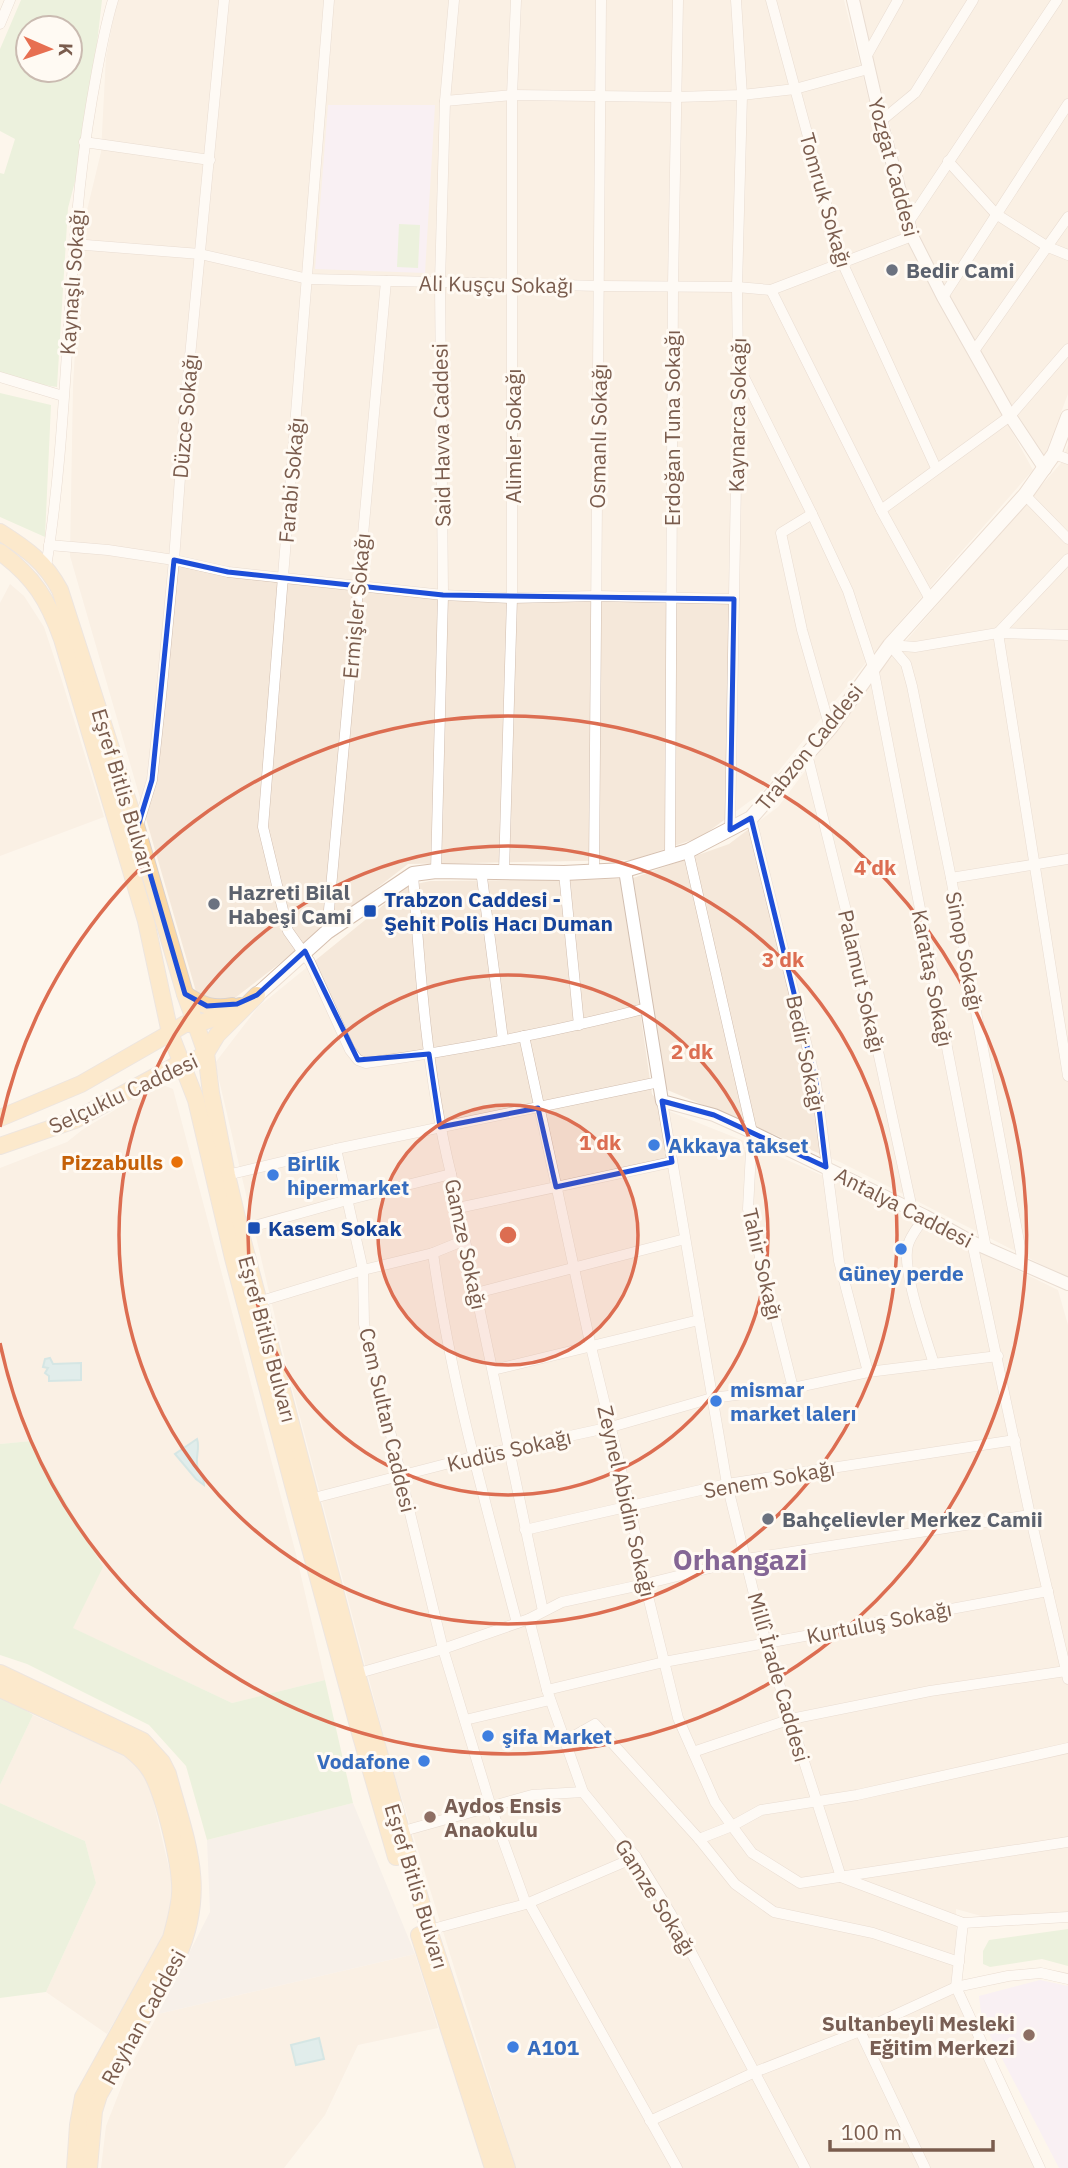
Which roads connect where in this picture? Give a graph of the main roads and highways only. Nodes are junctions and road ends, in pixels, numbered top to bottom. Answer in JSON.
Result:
{"nodes":[{"id":1,"x":1068,"y":417,"type":"edge"},
{"id":2,"x":1061,"y":456,"type":"edge"},
{"id":3,"x":0,"y":532,"type":"edge"},
{"id":4,"x":0,"y":552,"type":"edge"},
{"id":5,"x":185,"y":994,"type":"junction"},
{"id":6,"x":257,"y":995,"type":"junction"},
{"id":7,"x":197,"y":1024,"type":"junction"},
{"id":8,"x":170,"y":1033,"type":"junction"},
{"id":9,"x":206,"y":1054,"type":"junction"},
{"id":10,"x":182,"y":1062,"type":"junction"},
{"id":11,"x":150,"y":1080,"type":"junction"},
{"id":12,"x":192,"y":1089,"type":"junction"},
{"id":13,"x":0,"y":1118,"type":"edge"},
{"id":14,"x":0,"y":1146,"type":"edge"},
{"id":15,"x":0,"y":1673,"type":"edge"},
{"id":16,"x":351,"y":1675,"type":"junction"},
{"id":17,"x":0,"y":1689,"type":"edge"},
{"id":18,"x":85,"y":2133,"type":"junction"},
{"id":19,"x":75,"y":2168,"type":"edge"},
{"id":20,"x":89,"y":2168,"type":"edge"},
{"id":21,"x":493,"y":2168,"type":"edge"},
{"id":22,"x":507,"y":2168,"type":"edge"}],
"edges":[{"from":1,"to":2,"type":"main road","name":"Trabzon Caddesi"},
{"from":2,"to":6,"type":"main road","name":"Trabzon Caddesi"},
{"from":3,"to":5,"type":"main road","name":"Eşref Bitlis Bulvarı"},
{"from":4,"to":8,"type":"main road","name":"Eşref Bitlis Bulvarı"},
{"from":5,"to":6,"type":"main road"},
{"from":5,"to":7,"type":"main road","name":"Eşref Bitlis Bulvarı"},
{"from":6,"to":7,"type":"main road","name":"Selçuklu Caddesi"},
{"from":6,"to":9,"type":"main road","name":"Trabzon Caddesi"},
{"from":7,"to":8,"type":"main road","name":"Selçuklu Caddesi"},
{"from":7,"to":9,"type":"main road","name":"Eşref Bitlis Bulvarı"},
{"from":8,"to":10,"type":"main road","name":"Eşref Bitlis Bulvarı"},
{"from":8,"to":13,"type":"main road","name":"Selçuklu Caddesi"},
{"from":9,"to":10,"type":"main road","name":"Selçuklu Caddesi"},
{"from":9,"to":16,"type":"main road","name":"Eşref Bitlis Bulvarı"},
{"from":10,"to":11,"type":"main road","name":"Selçuklu Caddesi"},
{"from":10,"to":12,"type":"main road","name":"Eşref Bitlis Bulvarı"},
{"from":11,"to":12,"type":"main road"},
{"from":11,"to":14,"type":"main road","name":"Selçuklu Caddesi"},
{"from":12,"to":16,"type":"main road","name":"Eşref Bitlis Bulvarı"},
{"from":15,"to":18,"type":"main road","name":"Reyhan Caddesi"},
{"from":16,"to":21,"type":"main road","name":"Eşref Bitlis Bulvarı"},
{"from":16,"to":22,"type":"main road","name":"Eşref Bitlis Bulvarı"},
{"from":17,"to":18,"type":"main road","name":"Reyhan Caddesi"},
{"from":18,"to":19,"type":"main road","name":"Reyhan Caddesi"},
{"from":18,"to":20,"type":"main road","name":"Reyhan Caddesi"}]}
